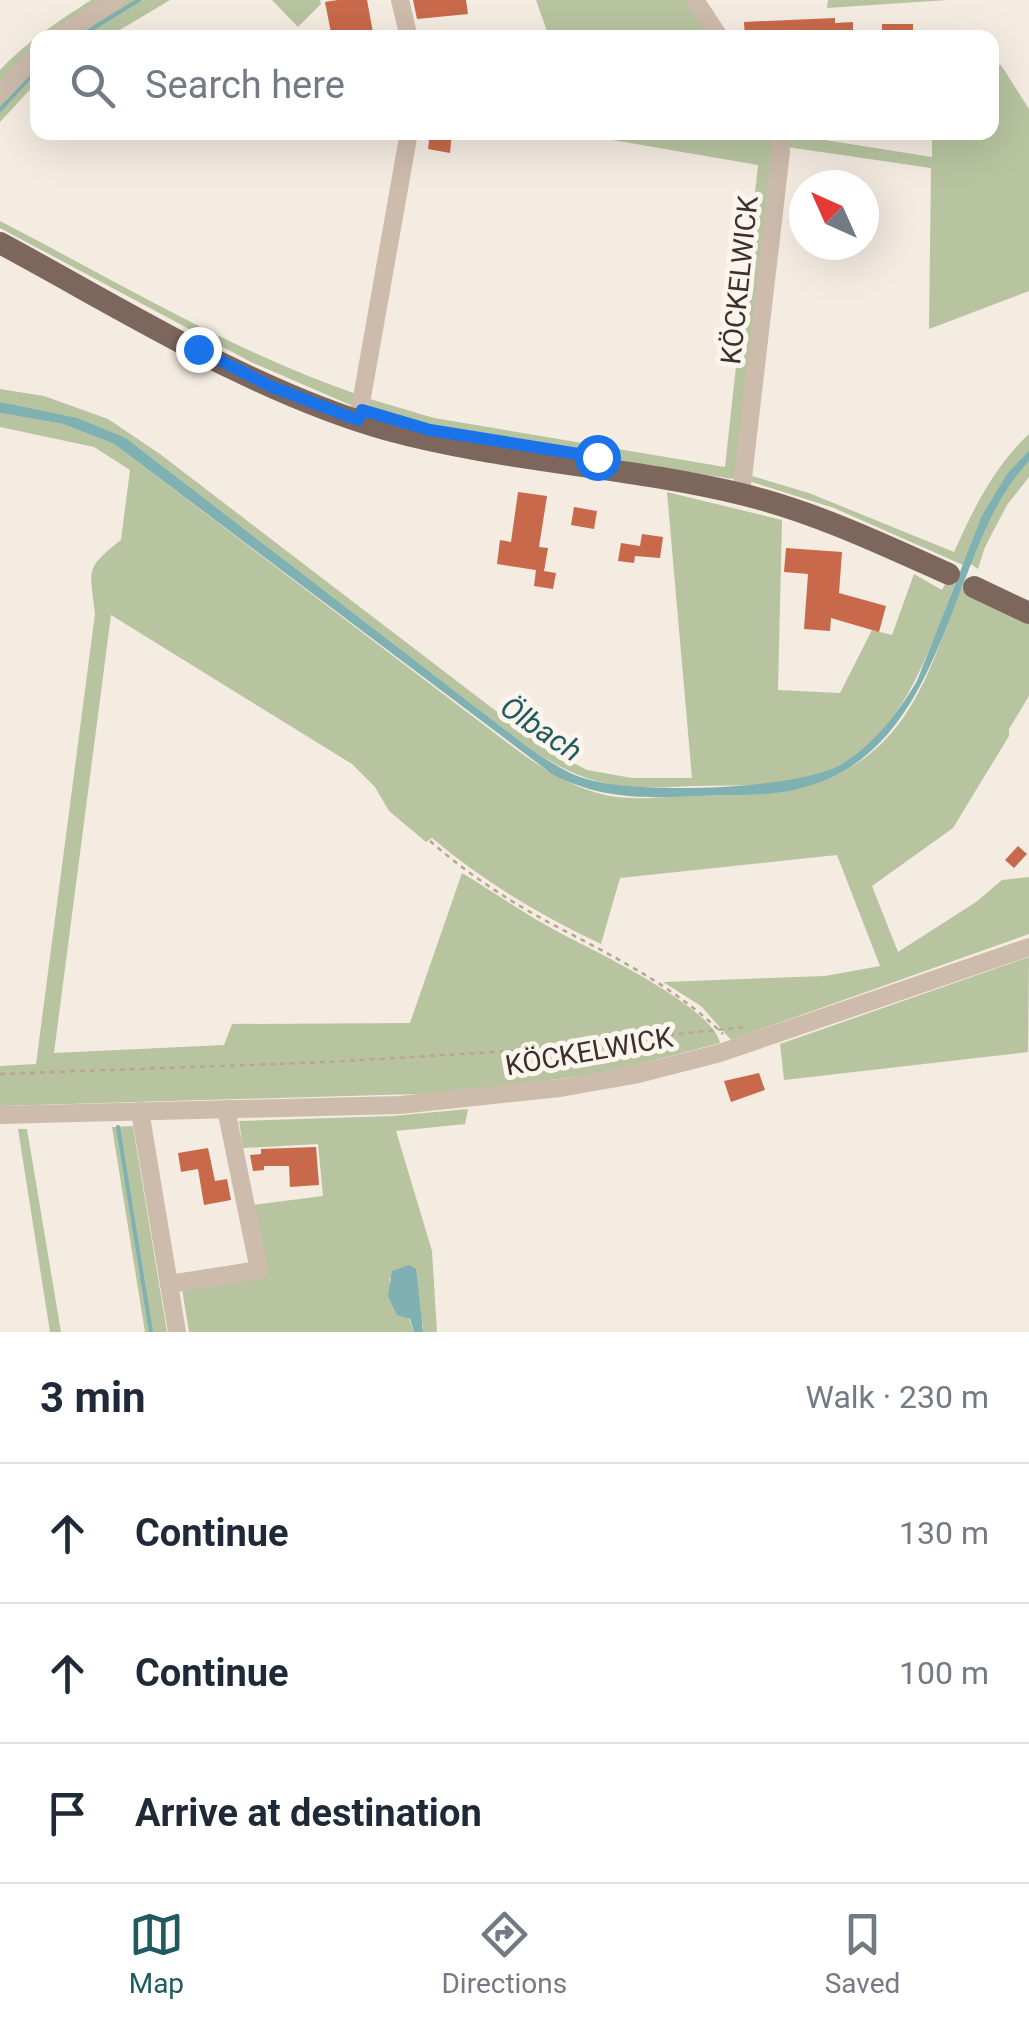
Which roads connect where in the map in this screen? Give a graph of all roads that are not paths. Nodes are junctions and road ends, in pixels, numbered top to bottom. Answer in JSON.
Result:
{"nodes":[{"id":1,"x":115,"y":0,"type":"edge"},
{"id":2,"x":400,"y":0,"type":"edge"},
{"id":3,"x":695,"y":0,"type":"edge"},
{"id":4,"x":69,"y":30,"type":"edge"},
{"id":5,"x":407,"y":30,"type":"edge"},
{"id":6,"x":715,"y":30,"type":"edge"},
{"id":7,"x":30,"y":62,"type":"edge"},
{"id":8,"x":0,"y":94,"type":"edge"},
{"id":9,"x":408,"y":140,"type":"edge"},
{"id":10,"x":779,"y":140,"type":"edge"},
{"id":11,"x":0,"y":243,"type":"edge"},
{"id":12,"x":358,"y":420,"type":"junction"},
{"id":13,"x":741,"y":494,"type":"junction"},
{"id":14,"x":949,"y":574,"type":"joint"},
{"id":15,"x":974,"y":586,"type":"joint"},
{"id":16,"x":1029,"y":613,"type":"edge"},
{"id":17,"x":1029,"y":946,"type":"edge"},
{"id":18,"x":226,"y":1109,"type":"junction"},
{"id":19,"x":140,"y":1112,"type":"junction"},
{"id":20,"x":0,"y":1115,"type":"edge"},
{"id":21,"x":169,"y":1284,"type":"junction"},
{"id":22,"x":177,"y":1332,"type":"edge"}],
"edges":[{"from":1,"to":4,"type":"street"},
{"from":2,"to":5,"type":"street"},
{"from":3,"to":6,"type":"street"},
{"from":7,"to":8,"type":"street"},
{"from":9,"to":12,"type":"street"},
{"from":10,"to":13,"type":"street","name":"KÖCKELWICK"},
{"from":11,"to":12,"type":"main road"},
{"from":12,"to":13,"type":"main road"},
{"from":13,"to":14,"type":"main road"},
{"from":14,"to":15,"type":"street"},
{"from":15,"to":16,"type":"main road"},
{"from":17,"to":18,"type":"street","name":"KÖCKELWICK"},
{"from":18,"to":19,"type":"street","name":"KÖCKELWICK"},
{"from":18,"to":21,"type":"street"},
{"from":19,"to":20,"type":"street","name":"KÖCKELWICK"},
{"from":19,"to":21,"type":"street"},
{"from":21,"to":22,"type":"street"}]}
